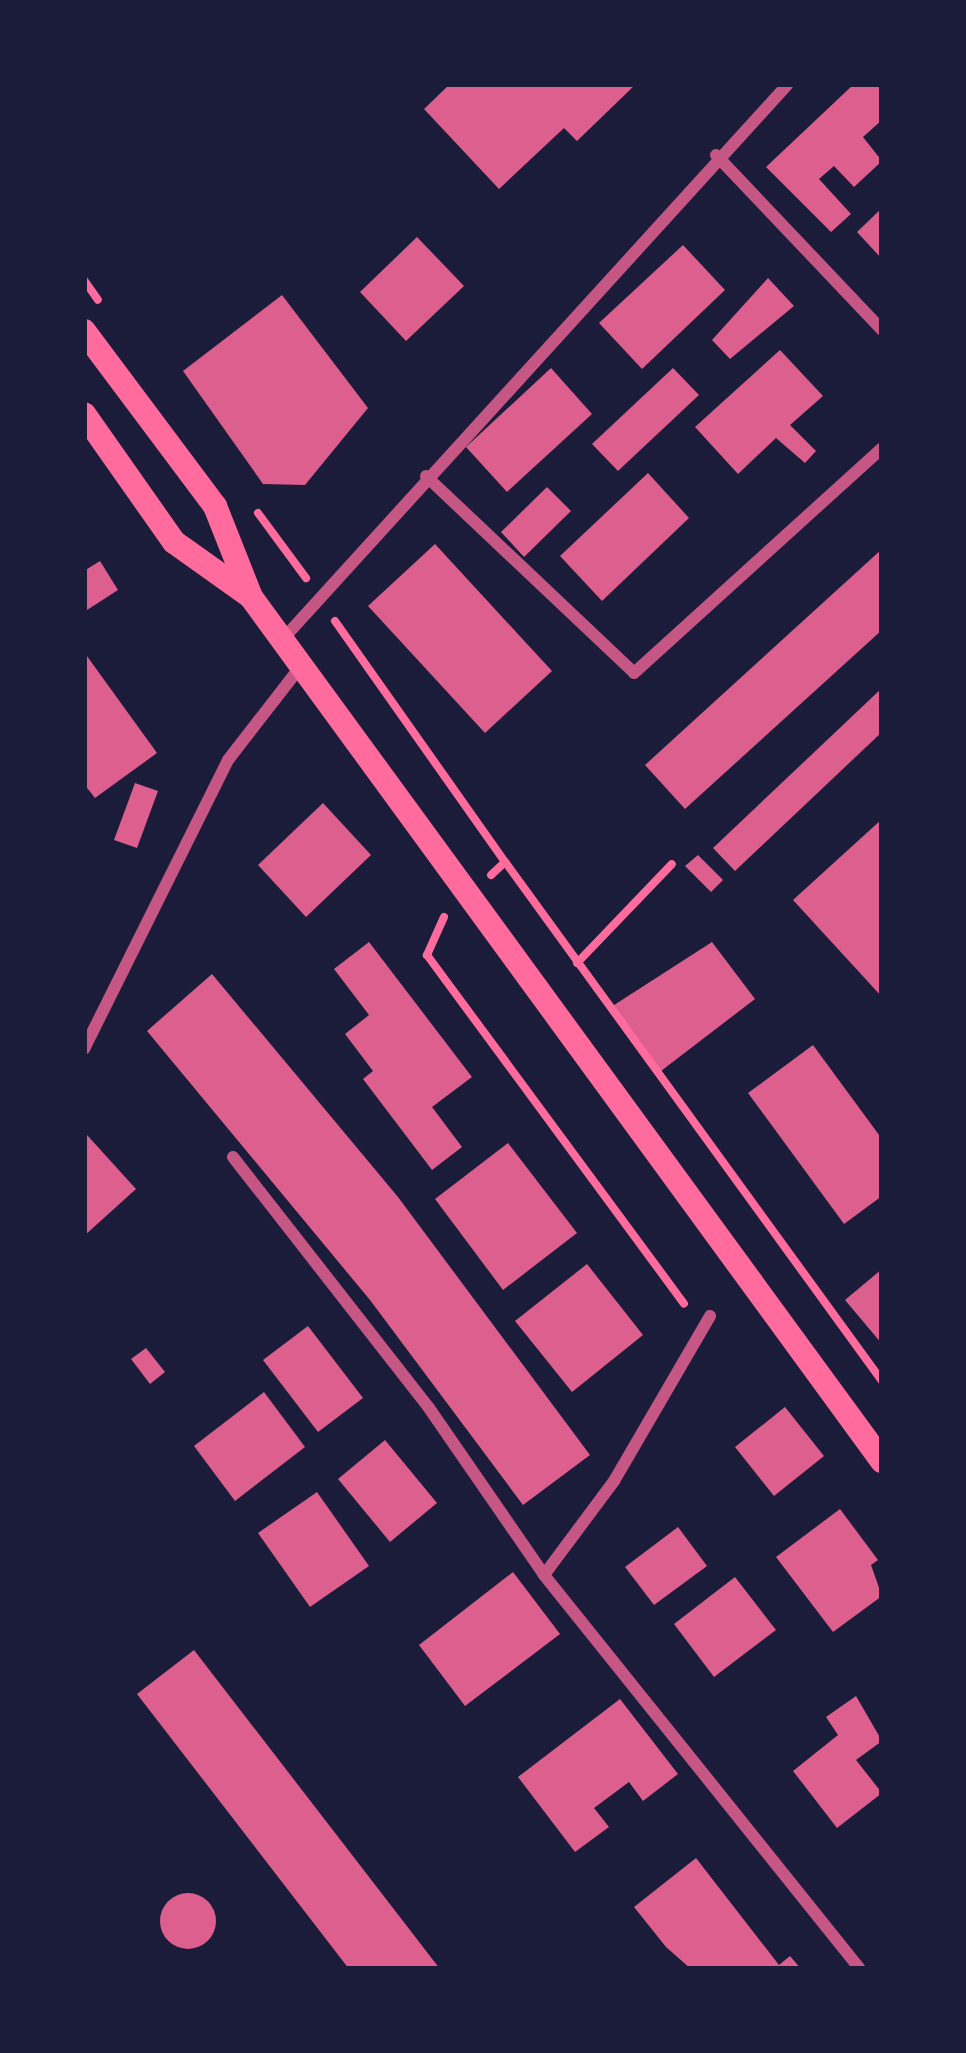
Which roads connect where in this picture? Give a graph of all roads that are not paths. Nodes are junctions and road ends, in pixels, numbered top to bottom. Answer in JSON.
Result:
{"nodes":[{"id":1,"x":788,"y":84,"type":"edge"},
{"id":2,"x":716,"y":155,"type":"junction"},
{"id":3,"x":882,"y":330,"type":"edge"},
{"id":4,"x":84,"y":331,"type":"edge"},
{"id":5,"x":84,"y":414,"type":"edge"},
{"id":6,"x":882,"y":448,"type":"edge"},
{"id":7,"x":426,"y":476,"type":"junction"},
{"id":8,"x":251,"y":597,"type":"junction"},
{"id":9,"x":283,"y":639,"type":"junction"},
{"id":10,"x":301,"y":665,"type":"junction"},
{"id":11,"x":84,"y":1049,"type":"edge"},
{"id":12,"x":233,"y":1157,"type":"dead end"},
{"id":13,"x":710,"y":1316,"type":"dead end"},
{"id":14,"x":882,"y":1461,"type":"edge"},
{"id":15,"x":544,"y":1575,"type":"junction"},
{"id":16,"x":860,"y":1969,"type":"edge"}],
"edges":[{"from":1,"to":2,"type":"street"},
{"from":2,"to":3,"type":"street"},
{"from":2,"to":7,"type":"street"},
{"from":4,"to":8,"type":"main road"},
{"from":5,"to":8,"type":"main road"},
{"from":6,"to":7,"type":"street"},
{"from":7,"to":9,"type":"street"},
{"from":8,"to":9,"type":"main road"},
{"from":9,"to":10,"type":"main road"},
{"from":10,"to":11,"type":"street"},
{"from":10,"to":14,"type":"main road"},
{"from":12,"to":15,"type":"street"},
{"from":13,"to":15,"type":"street"},
{"from":15,"to":16,"type":"street"}]}
